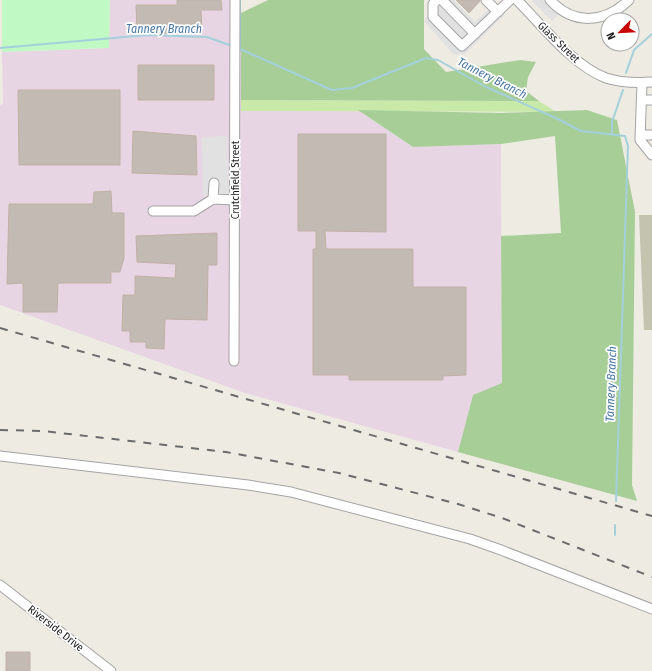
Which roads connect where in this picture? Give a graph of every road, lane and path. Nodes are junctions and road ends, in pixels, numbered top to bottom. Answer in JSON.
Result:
{"nodes":[{"id":1,"x":235,"y":0,"type":"edge"},
{"id":2,"x":437,"y":0,"type":"edge"},
{"id":3,"x":442,"y":0,"type":"edge"},
{"id":4,"x":486,"y":0,"type":"edge"},
{"id":5,"x":550,"y":0,"type":"edge"},
{"id":6,"x":629,"y":0,"type":"edge"},
{"id":7,"x":517,"y":1,"type":"edge"},
{"id":8,"x":498,"y":12,"type":"junction"},
{"id":9,"x":475,"y":34,"type":"junction"},
{"id":10,"x":652,"y":82,"type":"edge"},
{"id":11,"x":642,"y":83,"type":"junction"},
{"id":12,"x":642,"y":100,"type":"junction"},
{"id":13,"x":652,"y":100,"type":"edge"},
{"id":14,"x":640,"y":135,"type":"junction"},
{"id":15,"x":652,"y":135,"type":"edge"},
{"id":16,"x":652,"y":155,"type":"edge"},
{"id":17,"x":214,"y":183,"type":"dead end"},
{"id":18,"x":213,"y":199,"type":"junction"},
{"id":19,"x":235,"y":200,"type":"junction"},
{"id":20,"x":153,"y":211,"type":"dead end"},
{"id":21,"x":234,"y":361,"type":"dead end"},
{"id":22,"x":0,"y":456,"type":"edge"},
{"id":23,"x":0,"y":585,"type":"edge"},
{"id":24,"x":652,"y":609,"type":"edge"},
{"id":25,"x":112,"y":671,"type":"edge"}],
"edges":[{"from":1,"to":19,"type":"street","name":"Crutchfield Street"},
{"from":2,"to":9,"type":"street"},
{"from":3,"to":9,"type":"street"},
{"from":4,"to":8,"type":"street"},
{"from":5,"to":6,"type":"street"},
{"from":7,"to":8,"type":"street"},
{"from":7,"to":11,"type":"street","name":"Glass Street"},
{"from":8,"to":9,"type":"street"},
{"from":10,"to":11,"type":"street","name":"Glass Street"},
{"from":11,"to":12,"type":"street"},
{"from":12,"to":13,"type":"street"},
{"from":12,"to":14,"type":"street"},
{"from":14,"to":15,"type":"street"},
{"from":14,"to":16,"type":"street"},
{"from":17,"to":18,"type":"street"},
{"from":18,"to":19,"type":"street"},
{"from":18,"to":20,"type":"street"},
{"from":19,"to":21,"type":"street","name":"Crutchfield Street"},
{"from":22,"to":24,"type":"street"},
{"from":23,"to":25,"type":"street","name":"Riverside Drive"}]}
